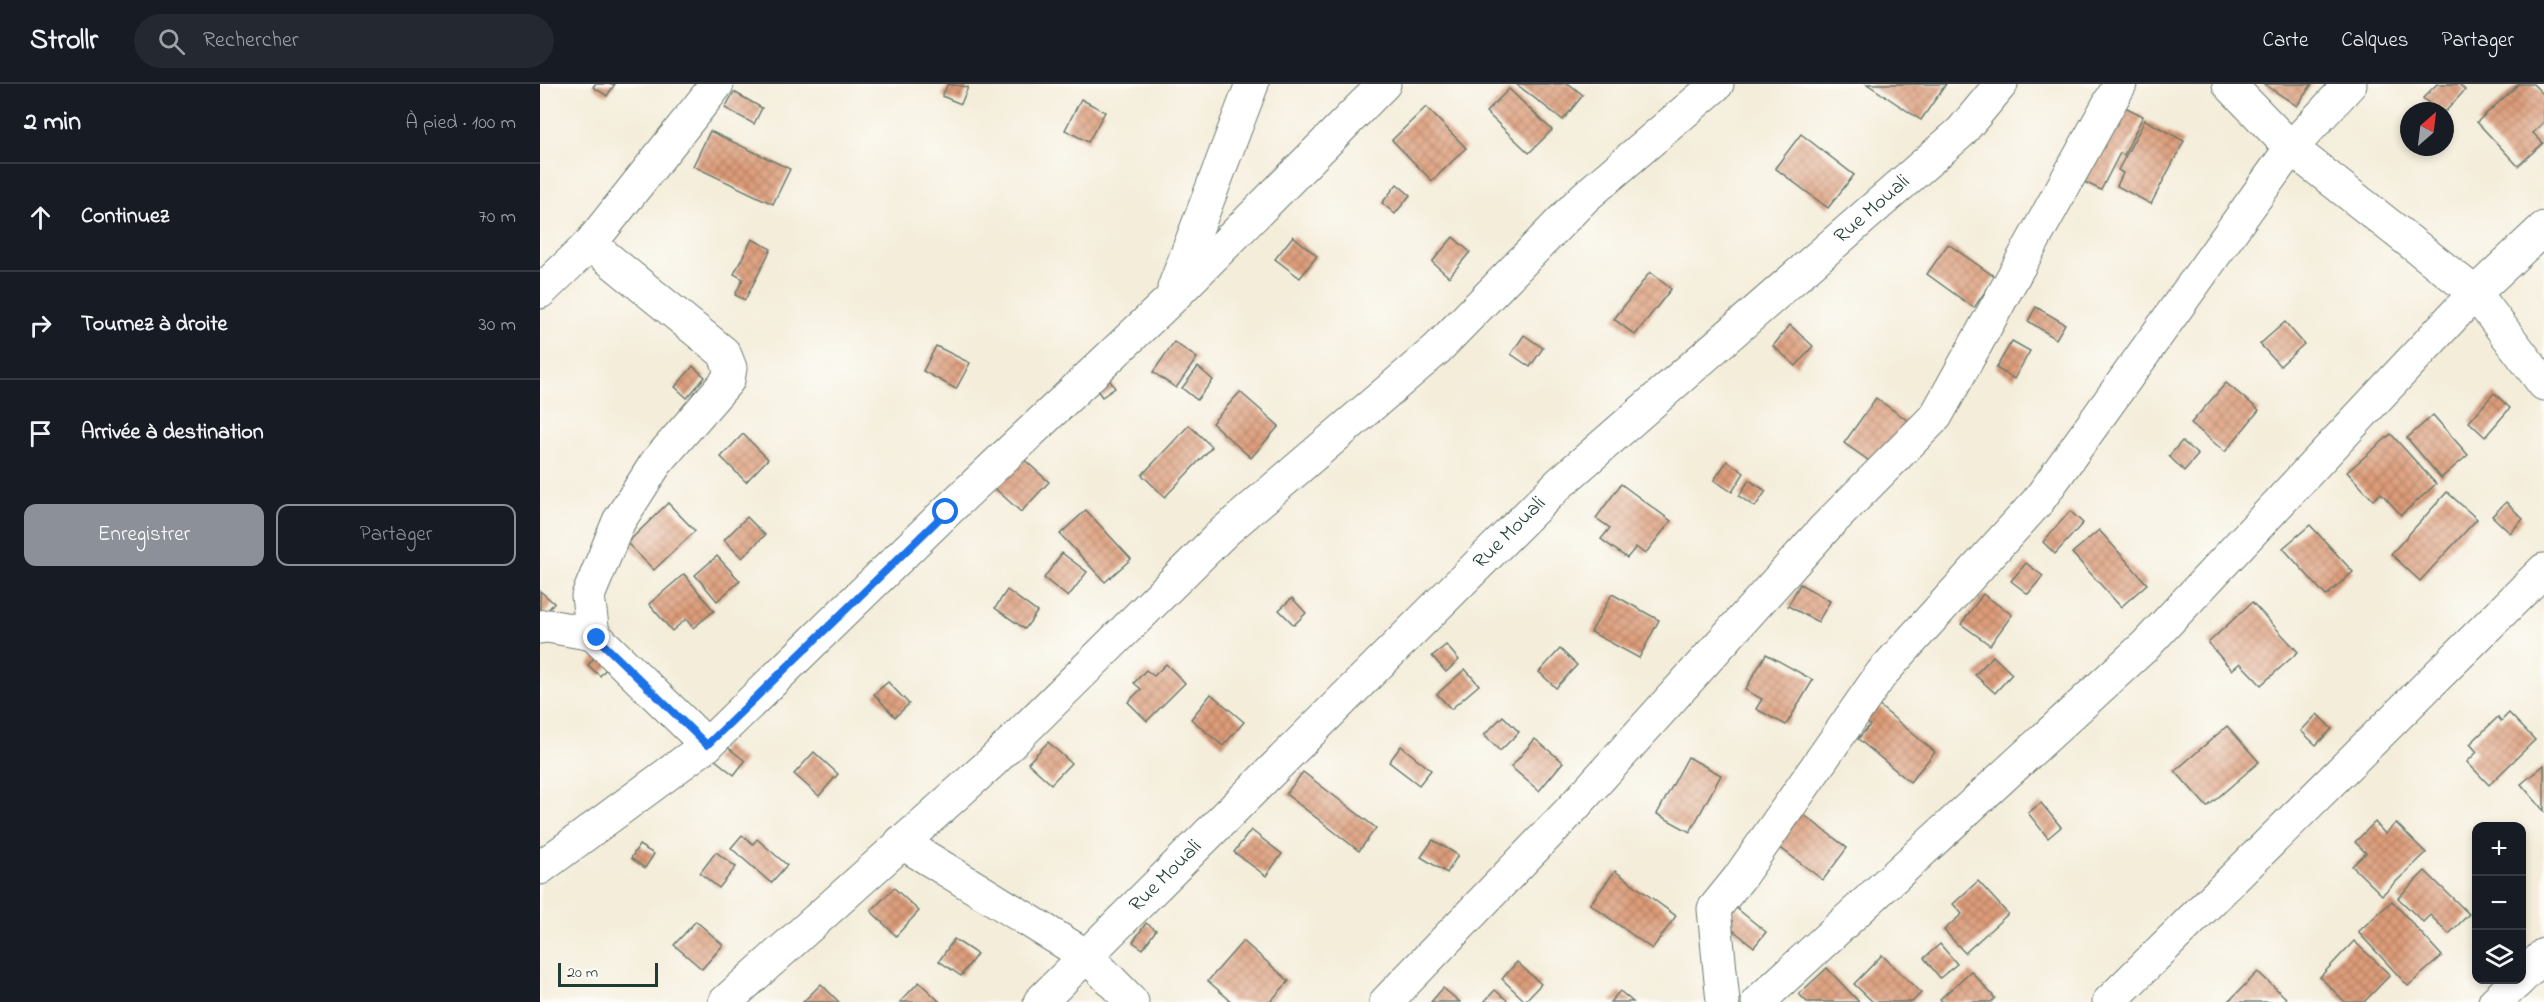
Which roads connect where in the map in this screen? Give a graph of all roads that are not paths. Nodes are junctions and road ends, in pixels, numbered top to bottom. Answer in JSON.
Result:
{"nodes":[{"id":1,"x":717,"y":84,"type":"edge"},
{"id":2,"x":1252,"y":84,"type":"edge"},
{"id":3,"x":1384,"y":84,"type":"edge"},
{"id":4,"x":1717,"y":84,"type":"edge"},
{"id":5,"x":2001,"y":84,"type":"edge"},
{"id":6,"x":2120,"y":84,"type":"edge"},
{"id":7,"x":2229,"y":84,"type":"edge"},
{"id":8,"x":2350,"y":84,"type":"edge"},
{"id":9,"x":2291,"y":148,"type":"junction"},
{"id":10,"x":2544,"y":228,"type":"edge"},
{"id":11,"x":590,"y":244,"type":"junction"},
{"id":12,"x":540,"y":292,"type":"edge"},
{"id":13,"x":2475,"y":293,"type":"junction"},
{"id":14,"x":1171,"y":299,"type":"junction"},
{"id":15,"x":2544,"y":384,"type":"edge"},
{"id":16,"x":2544,"y":570,"type":"edge"},
{"id":17,"x":540,"y":627,"type":"edge"},
{"id":18,"x":593,"y":634,"type":"junction"},
{"id":19,"x":707,"y":745,"type":"junction"},
{"id":20,"x":901,"y":842,"type":"junction"},
{"id":21,"x":540,"y":868,"type":"edge"},
{"id":22,"x":2544,"y":955,"type":"edge"},
{"id":23,"x":1088,"y":957,"type":"junction"},
{"id":24,"x":2526,"y":972,"type":"edge"},
{"id":25,"x":2514,"y":984,"type":"edge"},
{"id":26,"x":726,"y":1002,"type":"edge"},
{"id":27,"x":1040,"y":1002,"type":"edge"},
{"id":28,"x":1132,"y":1002,"type":"edge"},
{"id":29,"x":1386,"y":1002,"type":"edge"},
{"id":30,"x":1723,"y":1002,"type":"edge"},
{"id":31,"x":1758,"y":1002,"type":"edge"},
{"id":32,"x":2109,"y":1002,"type":"edge"},
{"id":33,"x":2495,"y":1002,"type":"edge"}],
"edges":[{"from":1,"to":11,"type":"street"},
{"from":2,"to":14,"type":"street"},
{"from":3,"to":14,"type":"street"},
{"from":4,"to":20,"type":"street"},
{"from":5,"to":23,"type":"street","name":"Rue Mouali"},
{"from":6,"to":29,"type":"street"},
{"from":7,"to":9,"type":"street"},
{"from":8,"to":9,"type":"street"},
{"from":9,"to":13,"type":"street"},
{"from":9,"to":30,"type":"street"},
{"from":10,"to":13,"type":"street"},
{"from":11,"to":12,"type":"street"},
{"from":11,"to":18,"type":"street"},
{"from":13,"to":15,"type":"street"},
{"from":13,"to":31,"type":"street"},
{"from":14,"to":19,"type":"street"},
{"from":16,"to":32,"type":"street"},
{"from":17,"to":18,"type":"street"},
{"from":18,"to":19,"type":"street"},
{"from":19,"to":21,"type":"street"},
{"from":20,"to":23,"type":"street"},
{"from":20,"to":26,"type":"street"},
{"from":22,"to":24,"type":"street"},
{"from":23,"to":27,"type":"street","name":"Rue Mouali"},
{"from":23,"to":28,"type":"street"},
{"from":25,"to":33,"type":"street"}]}
